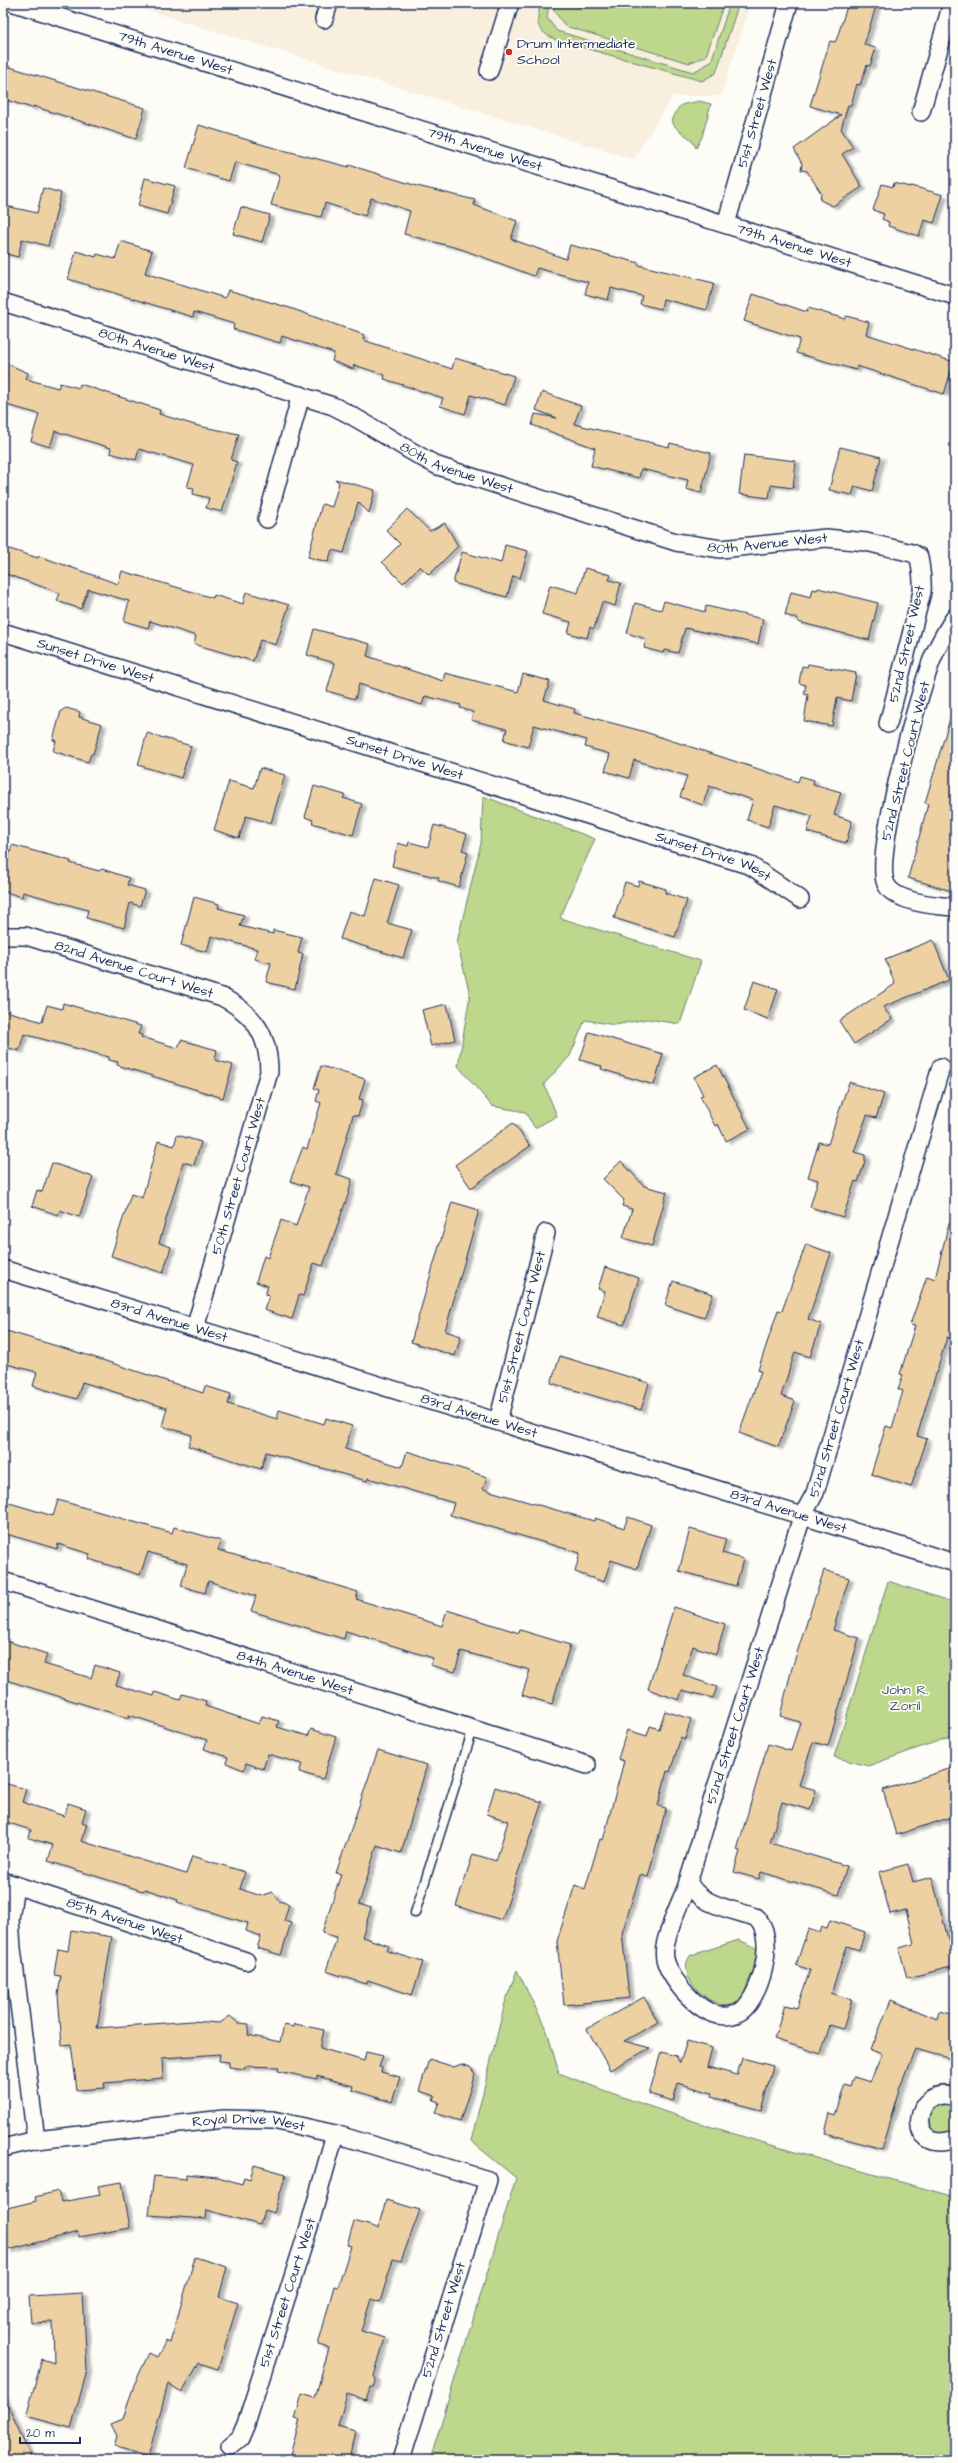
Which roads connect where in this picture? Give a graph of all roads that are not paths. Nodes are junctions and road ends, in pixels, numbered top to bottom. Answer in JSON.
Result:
{"nodes":[{"id":1,"x":14,"y":3,"type":"edge"},
{"id":2,"x":329,"y":3,"type":"edge"},
{"id":3,"x":510,"y":3,"type":"edge"},
{"id":4,"x":789,"y":3,"type":"edge"},
{"id":5,"x":952,"y":3,"type":"edge"},
{"id":6,"x":324,"y":19,"type":"dead end"},
{"id":7,"x":488,"y":71,"type":"dead end"},
{"id":8,"x":921,"y":112,"type":"dead end"},
{"id":9,"x":726,"y":224,"type":"junction"},
{"id":10,"x":955,"y":296,"type":"edge"},
{"id":11,"x":3,"y":302,"type":"edge"},
{"id":12,"x":301,"y":395,"type":"junction"},
{"id":13,"x":267,"y":519,"type":"dead end"},
{"id":14,"x":920,"y":563,"type":"joint"},
{"id":15,"x":955,"y":617,"type":"edge"},
{"id":16,"x":3,"y":632,"type":"edge"},
{"id":17,"x":888,"y":724,"type":"dead end"},
{"id":18,"x":800,"y":899,"type":"dead end"},
{"id":19,"x":955,"y":907,"type":"edge"},
{"id":20,"x":3,"y":936,"type":"edge"},
{"id":21,"x":256,"y":1024,"type":"joint"},
{"id":22,"x":941,"y":1067,"type":"dead end"},
{"id":23,"x":546,"y":1233,"type":"dead end"},
{"id":24,"x":3,"y":1269,"type":"edge"},
{"id":25,"x":195,"y":1328,"type":"junction"},
{"id":26,"x":498,"y":1421,"type":"junction"},
{"id":27,"x":802,"y":1517,"type":"junction"},
{"id":28,"x":955,"y":1563,"type":"edge"},
{"id":29,"x":3,"y":1581,"type":"edge"},
{"id":30,"x":474,"y":1729,"type":"junction"},
{"id":31,"x":587,"y":1765,"type":"dead end"},
{"id":32,"x":688,"y":1881,"type":"junction"},
{"id":33,"x":9,"y":1883,"type":"edge"},
{"id":34,"x":415,"y":1913,"type":"dead end"},
{"id":35,"x":246,"y":1961,"type":"dead end"},
{"id":36,"x":955,"y":2097,"type":"edge"},
{"id":37,"x":335,"y":2134,"type":"junction"},
{"id":38,"x":955,"y":2139,"type":"edge"},
{"id":39,"x":36,"y":2140,"type":"junction"},
{"id":40,"x":3,"y":2148,"type":"edge"},
{"id":41,"x":488,"y":2180,"type":"joint"},
{"id":42,"x":230,"y":2446,"type":"dead end"},
{"id":43,"x":401,"y":2460,"type":"edge"}],
"edges":[{"from":1,"to":9,"type":"street","name":"79th Avenue West"},
{"from":2,"to":6,"type":"street"},
{"from":3,"to":7,"type":"street"},
{"from":4,"to":9,"type":"street","name":"51st Street West"},
{"from":5,"to":8,"type":"street"},
{"from":9,"to":10,"type":"street","name":"79th Avenue West"},
{"from":11,"to":12,"type":"street","name":"80th Avenue West"},
{"from":12,"to":13,"type":"street"},
{"from":12,"to":14,"type":"street","name":"80th Avenue West"},
{"from":14,"to":17,"type":"street","name":"52nd Street West"},
{"from":15,"to":19,"type":"street","name":"52nd Street Court West"},
{"from":16,"to":18,"type":"street","name":"Sunset Drive West"},
{"from":20,"to":21,"type":"street","name":"82nd Avenue Court West"},
{"from":21,"to":25,"type":"street","name":"50th Street Court West"},
{"from":22,"to":27,"type":"street","name":"52nd Street Court West"},
{"from":23,"to":26,"type":"street","name":"51st Street Court West"},
{"from":24,"to":25,"type":"street","name":"83rd Avenue West"},
{"from":25,"to":26,"type":"street","name":"83rd Avenue West"},
{"from":26,"to":27,"type":"street","name":"83rd Avenue West"},
{"from":27,"to":28,"type":"street","name":"83rd Avenue West"},
{"from":27,"to":32,"type":"street","name":"52nd Street Court West"},
{"from":29,"to":30,"type":"street","name":"84th Avenue West"},
{"from":30,"to":31,"type":"street","name":"84th Avenue West"},
{"from":30,"to":34,"type":"lane"},
{"from":32,"to":32,"type":"street","name":"52nd Street Court West"},
{"from":33,"to":35,"type":"street","name":"85th Avenue West"},
{"from":33,"to":39,"type":"street"},
{"from":36,"to":38,"type":"street"},
{"from":37,"to":39,"type":"street","name":"Royal Drive West"},
{"from":37,"to":41,"type":"street","name":"Royal Drive West"},
{"from":37,"to":42,"type":"street","name":"51st Street Court West"},
{"from":39,"to":40,"type":"street","name":"Royal Drive West"},
{"from":41,"to":43,"type":"street","name":"52nd Street West"}]}
